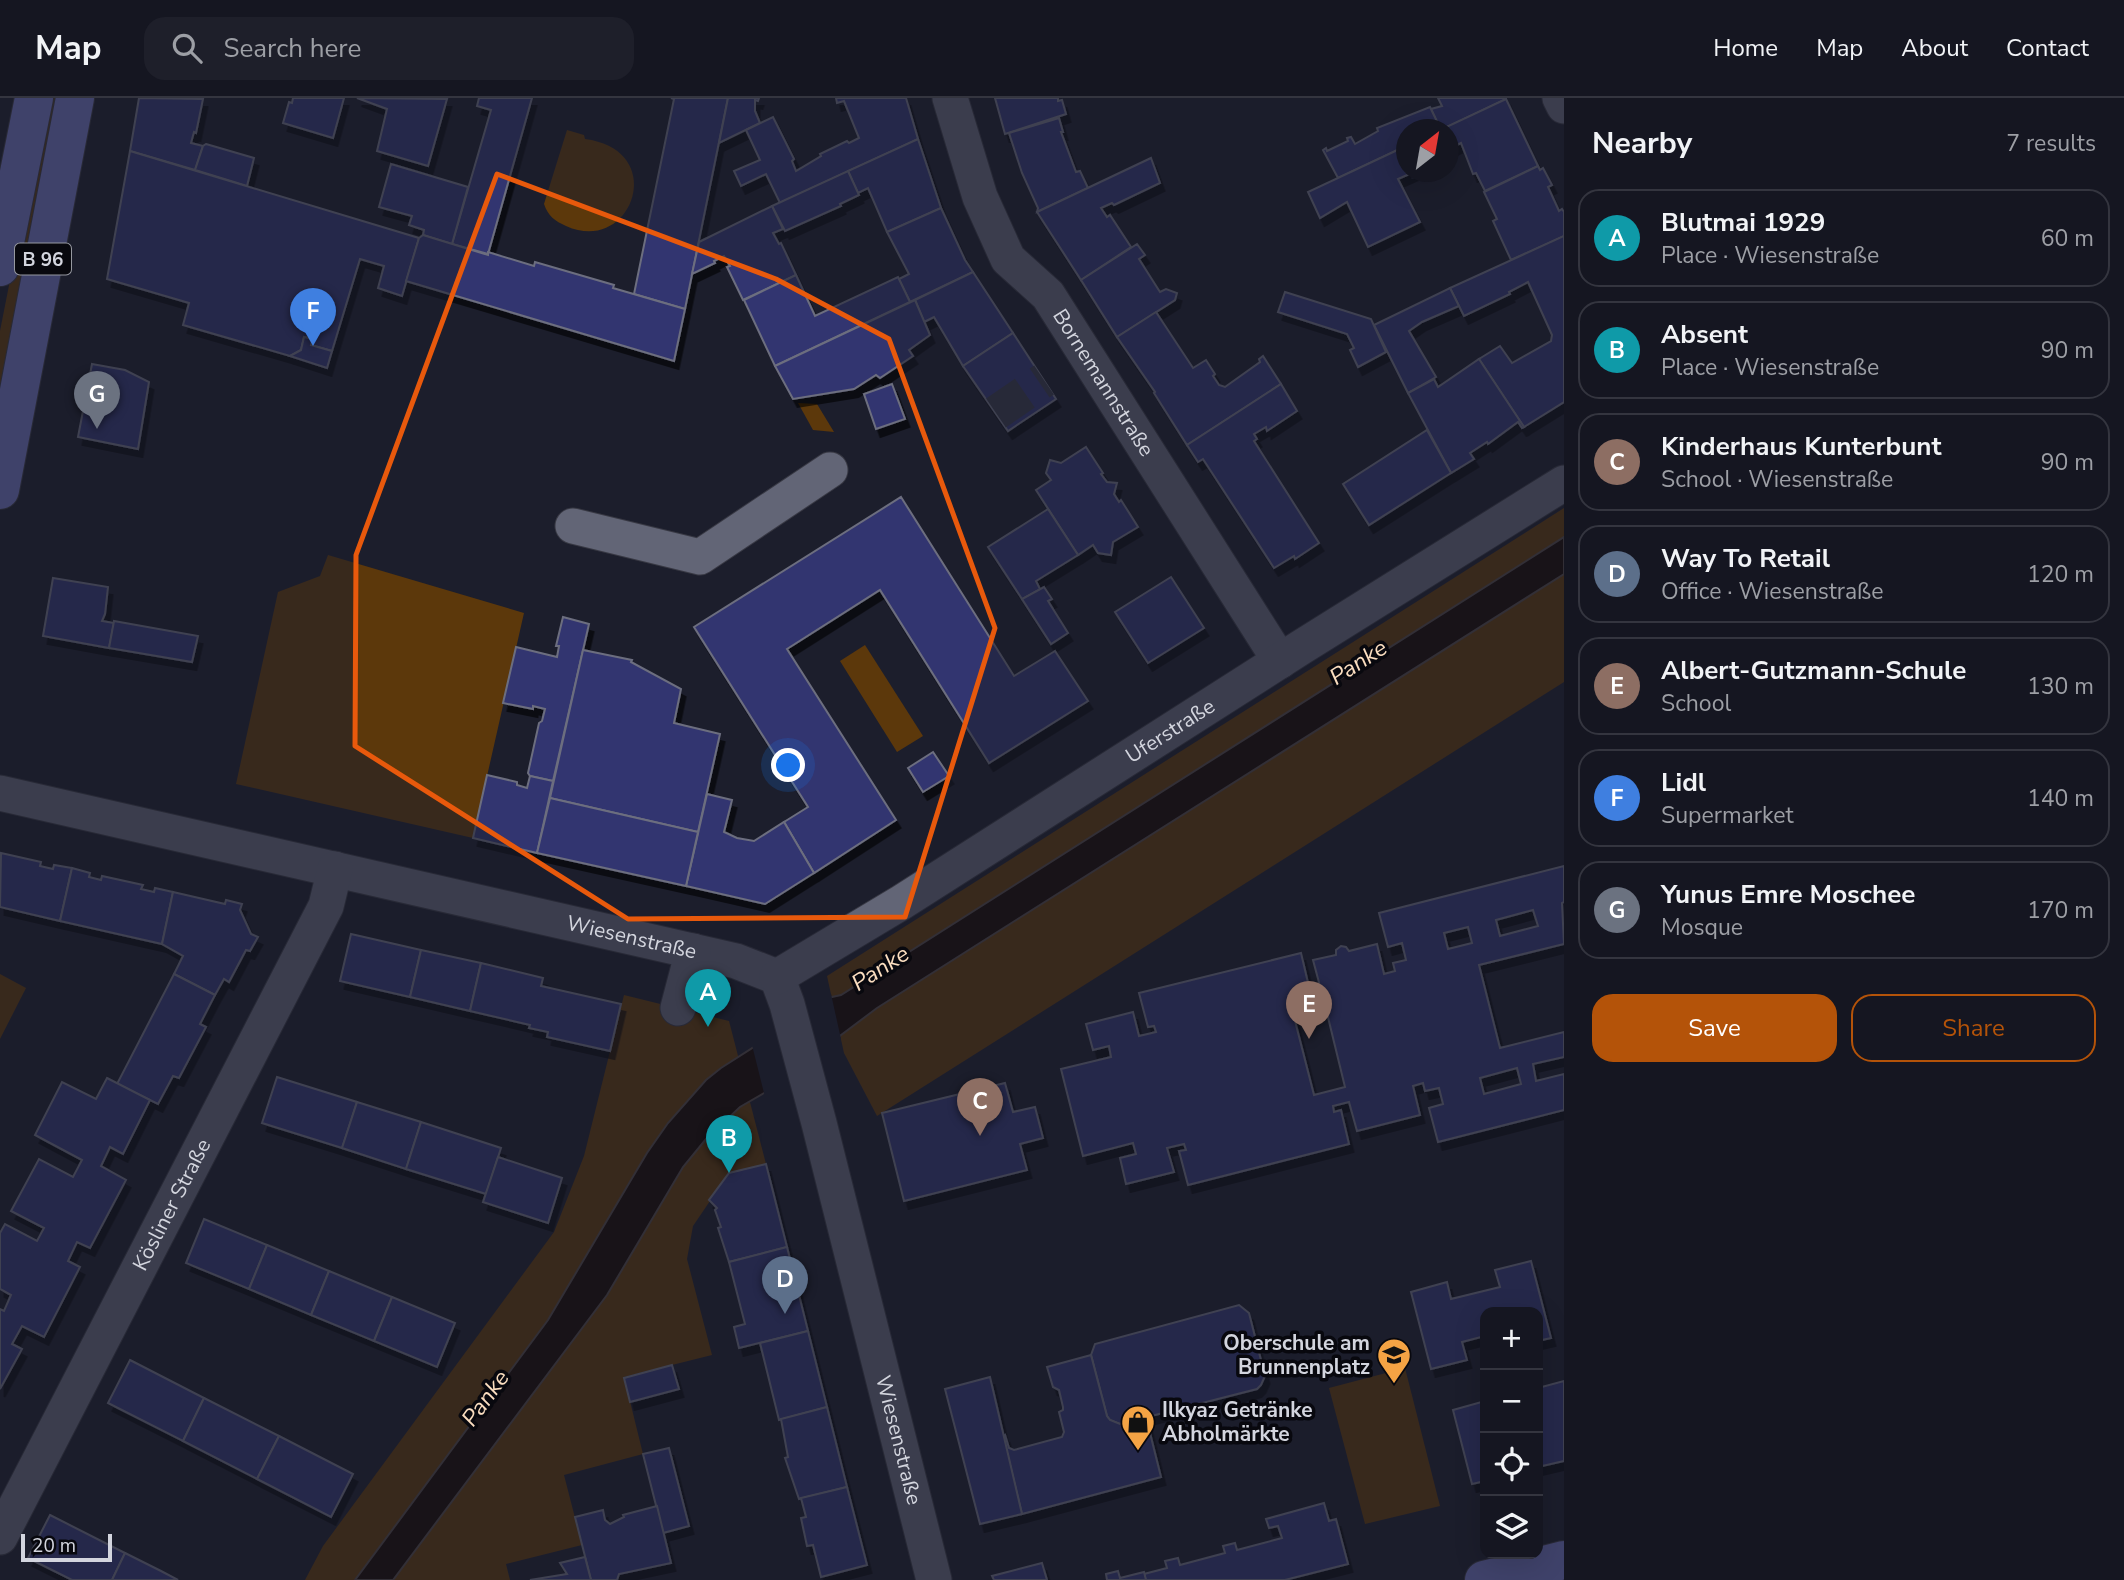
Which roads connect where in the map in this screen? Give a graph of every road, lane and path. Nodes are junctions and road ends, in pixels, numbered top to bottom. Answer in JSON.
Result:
{"nodes":[{"id":1,"x":34,"y":98,"type":"edge"},
{"id":2,"x":75,"y":98,"type":"edge"},
{"id":3,"x":950,"y":98,"type":"edge"},
{"id":4,"x":1560,"y":98,"type":"edge"},
{"id":5,"x":1564,"y":106,"type":"edge"},
{"id":6,"x":0,"y":267,"type":"edge"},
{"id":7,"x":830,"y":470,"type":"dead end"},
{"id":8,"x":1564,"y":483,"type":"edge"},
{"id":9,"x":0,"y":490,"type":"edge"},
{"id":10,"x":573,"y":526,"type":"dead end"},
{"id":11,"x":1280,"y":661,"type":"junction"},
{"id":12,"x":0,"y":793,"type":"edge"},
{"id":13,"x":335,"y":869,"type":"junction"},
{"id":14,"x":693,"y":951,"type":"junction"},
{"id":15,"x":782,"y":991,"type":"junction"},
{"id":16,"x":678,"y":1008,"type":"dead end"},
{"id":17,"x":0,"y":1537,"type":"edge"},
{"id":18,"x":1564,"y":1560,"type":"edge"},
{"id":19,"x":934,"y":1580,"type":"edge"},
{"id":20,"x":1484,"y":1580,"type":"edge"}],
"edges":[{"from":1,"to":6,"type":"main road","number":"B 96"},
{"from":2,"to":9,"type":"main road","number":"B 96"},
{"from":3,"to":11,"type":"street","name":"Bornemannstraße"},
{"from":4,"to":5,"type":"street"},
{"from":7,"to":10,"type":"street"},
{"from":8,"to":11,"type":"street","name":"Uferstraße"},
{"from":11,"to":15,"type":"street","name":"Uferstraße"},
{"from":12,"to":13,"type":"street","name":"Wiesenstraße"},
{"from":13,"to":14,"type":"street","name":"Wiesenstraße"},
{"from":13,"to":17,"type":"street","name":"Kösliner Straße"},
{"from":14,"to":15,"type":"street","name":"Wiesenstraße"},
{"from":14,"to":16,"type":"street"},
{"from":15,"to":19,"type":"street","name":"Wiesenstraße"},
{"from":18,"to":20,"type":"main road"}]}
